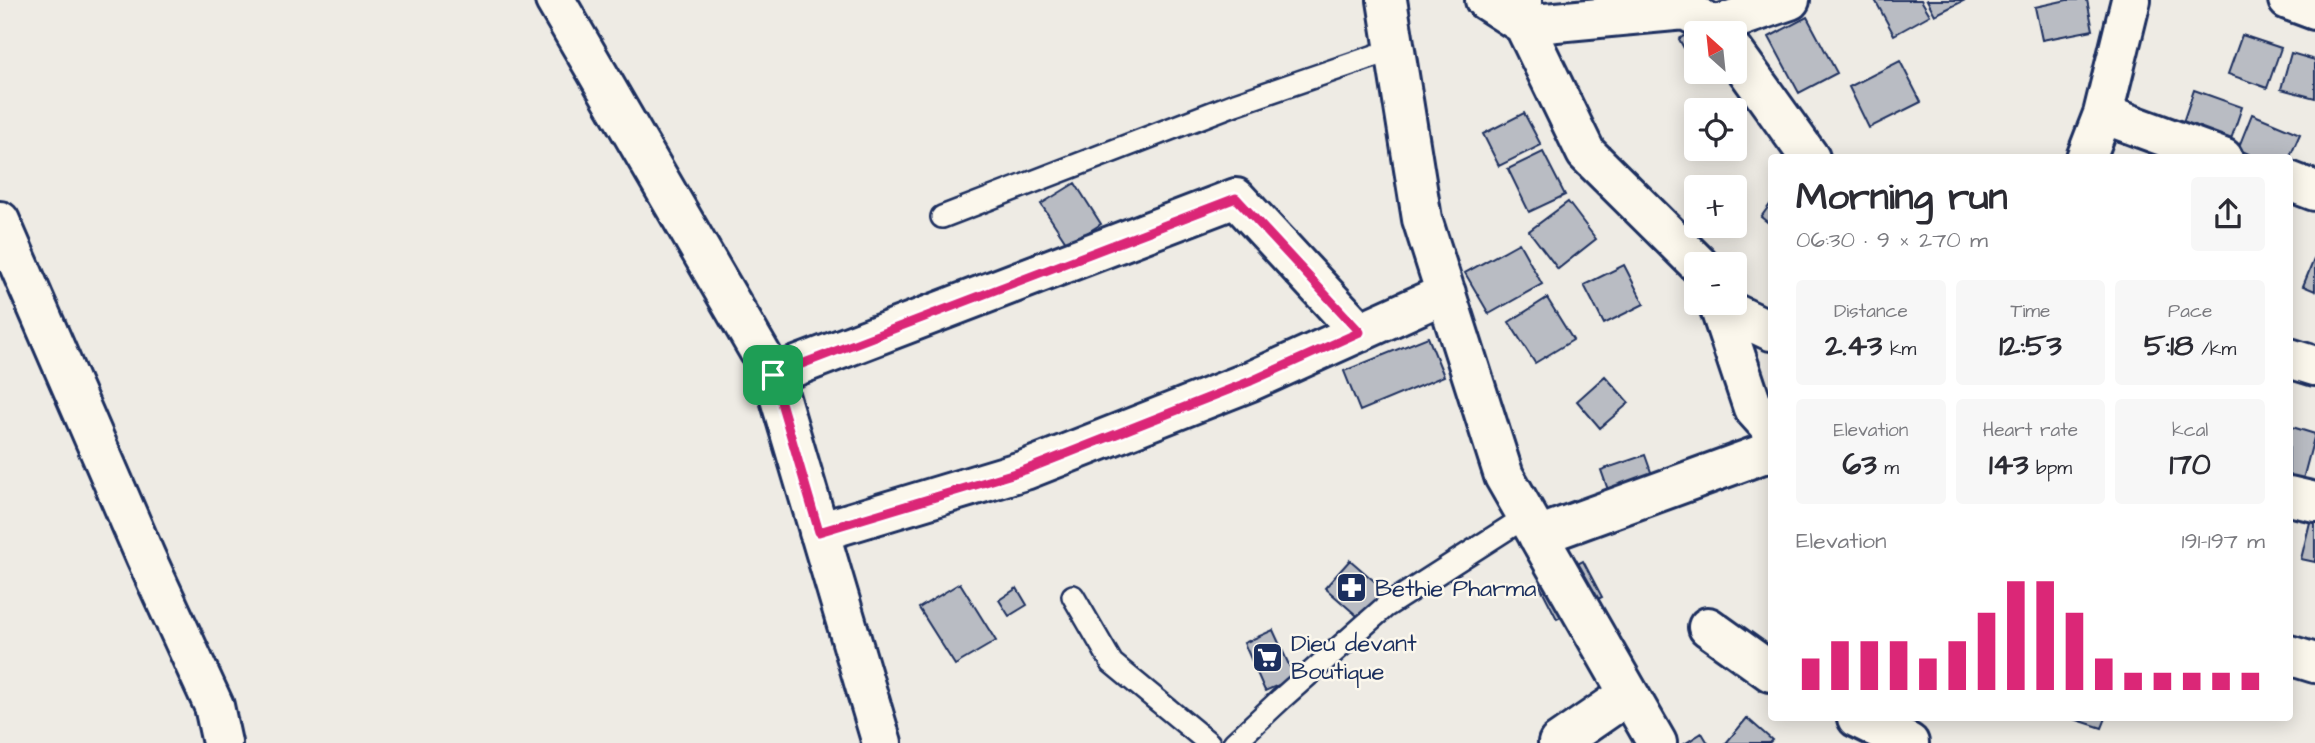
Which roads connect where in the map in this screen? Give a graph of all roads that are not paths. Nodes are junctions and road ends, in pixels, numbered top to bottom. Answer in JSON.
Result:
{"nodes":[{"id":1,"x":555,"y":0,"type":"edge"},
{"id":2,"x":1387,"y":0,"type":"edge"},
{"id":3,"x":1485,"y":0,"type":"edge"},
{"id":4,"x":1790,"y":0,"type":"edge"},
{"id":5,"x":2131,"y":0,"type":"edge"},
{"id":6,"x":2288,"y":0,"type":"edge"},
{"id":7,"x":2315,"y":10,"type":"edge"},
{"id":8,"x":1523,"y":12,"type":"edge"},
{"id":9,"x":1700,"y":21,"type":"edge"},
{"id":10,"x":1747,"y":24,"type":"edge"},
{"id":11,"x":1395,"y":49,"type":"junction"},
{"id":12,"x":1747,"y":70,"type":"edge"},
{"id":13,"x":2103,"y":114,"type":"junction"},
{"id":14,"x":1807,"y":154,"type":"edge"},
{"id":15,"x":2088,"y":154,"type":"edge"},
{"id":16,"x":2212,"y":154,"type":"edge"},
{"id":17,"x":2293,"y":183,"type":"edge"},
{"id":18,"x":2315,"y":191,"type":"edge"},
{"id":19,"x":942,"y":217,"type":"dead end"},
{"id":20,"x":0,"y":221,"type":"edge"},
{"id":21,"x":1686,"y":252,"type":"edge"},
{"id":22,"x":1446,"y":293,"type":"junction"},
{"id":23,"x":1724,"y":315,"type":"edge"},
{"id":24,"x":1738,"y":315,"type":"edge"},
{"id":25,"x":1768,"y":330,"type":"edge"},
{"id":26,"x":1360,"y":332,"type":"junction"},
{"id":27,"x":2293,"y":359,"type":"edge"},
{"id":28,"x":2315,"y":366,"type":"edge"},
{"id":29,"x":773,"y":375,"type":"junction"},
{"id":30,"x":1768,"y":425,"type":"edge"},
{"id":31,"x":1768,"y":452,"type":"edge"},
{"id":32,"x":2293,"y":497,"type":"edge"},
{"id":33,"x":2315,"y":502,"type":"edge"},
{"id":34,"x":1533,"y":526,"type":"junction"},
{"id":35,"x":819,"y":532,"type":"junction"},
{"id":36,"x":1073,"y":596,"type":"dead end"},
{"id":37,"x":1708,"y":627,"type":"dead end"},
{"id":38,"x":2293,"y":656,"type":"edge"},
{"id":39,"x":2315,"y":663,"type":"edge"},
{"id":40,"x":1768,"y":670,"type":"edge"},
{"id":41,"x":1629,"y":694,"type":"junction"},
{"id":42,"x":1863,"y":721,"type":"edge"},
{"id":43,"x":222,"y":743,"type":"edge"},
{"id":44,"x":882,"y":743,"type":"edge"},
{"id":45,"x":1209,"y":743,"type":"edge"},
{"id":46,"x":1234,"y":743,"type":"edge"},
{"id":47,"x":1558,"y":743,"type":"edge"},
{"id":48,"x":1657,"y":743,"type":"edge"},
{"id":49,"x":1909,"y":743,"type":"edge"}],
"edges":[{"from":1,"to":29,"type":"street"},
{"from":2,"to":11,"type":"street"},
{"from":3,"to":8,"type":"street"},
{"from":4,"to":10,"type":"street"},
{"from":5,"to":13,"type":"street"},
{"from":6,"to":7,"type":"street"},
{"from":8,"to":9,"type":"street"},
{"from":8,"to":21,"type":"street"},
{"from":11,"to":19,"type":"lane"},
{"from":11,"to":22,"type":"street"},
{"from":12,"to":14,"type":"street"},
{"from":13,"to":15,"type":"street"},
{"from":13,"to":16,"type":"street"},
{"from":17,"to":18,"type":"street"},
{"from":20,"to":43,"type":"street"},
{"from":22,"to":26,"type":"street"},
{"from":22,"to":34,"type":"street"},
{"from":23,"to":30,"type":"street"},
{"from":24,"to":25,"type":"street"},
{"from":26,"to":29,"type":"street"},
{"from":26,"to":35,"type":"street"},
{"from":27,"to":28,"type":"street"},
{"from":29,"to":35,"type":"street"},
{"from":31,"to":34,"type":"street"},
{"from":32,"to":33,"type":"street"},
{"from":34,"to":41,"type":"street"},
{"from":34,"to":46,"type":"lane"},
{"from":35,"to":44,"type":"street"},
{"from":36,"to":45,"type":"lane"},
{"from":37,"to":40,"type":"street"},
{"from":38,"to":39,"type":"street"},
{"from":41,"to":47,"type":"street"},
{"from":41,"to":48,"type":"street"},
{"from":42,"to":49,"type":"street"}]}
